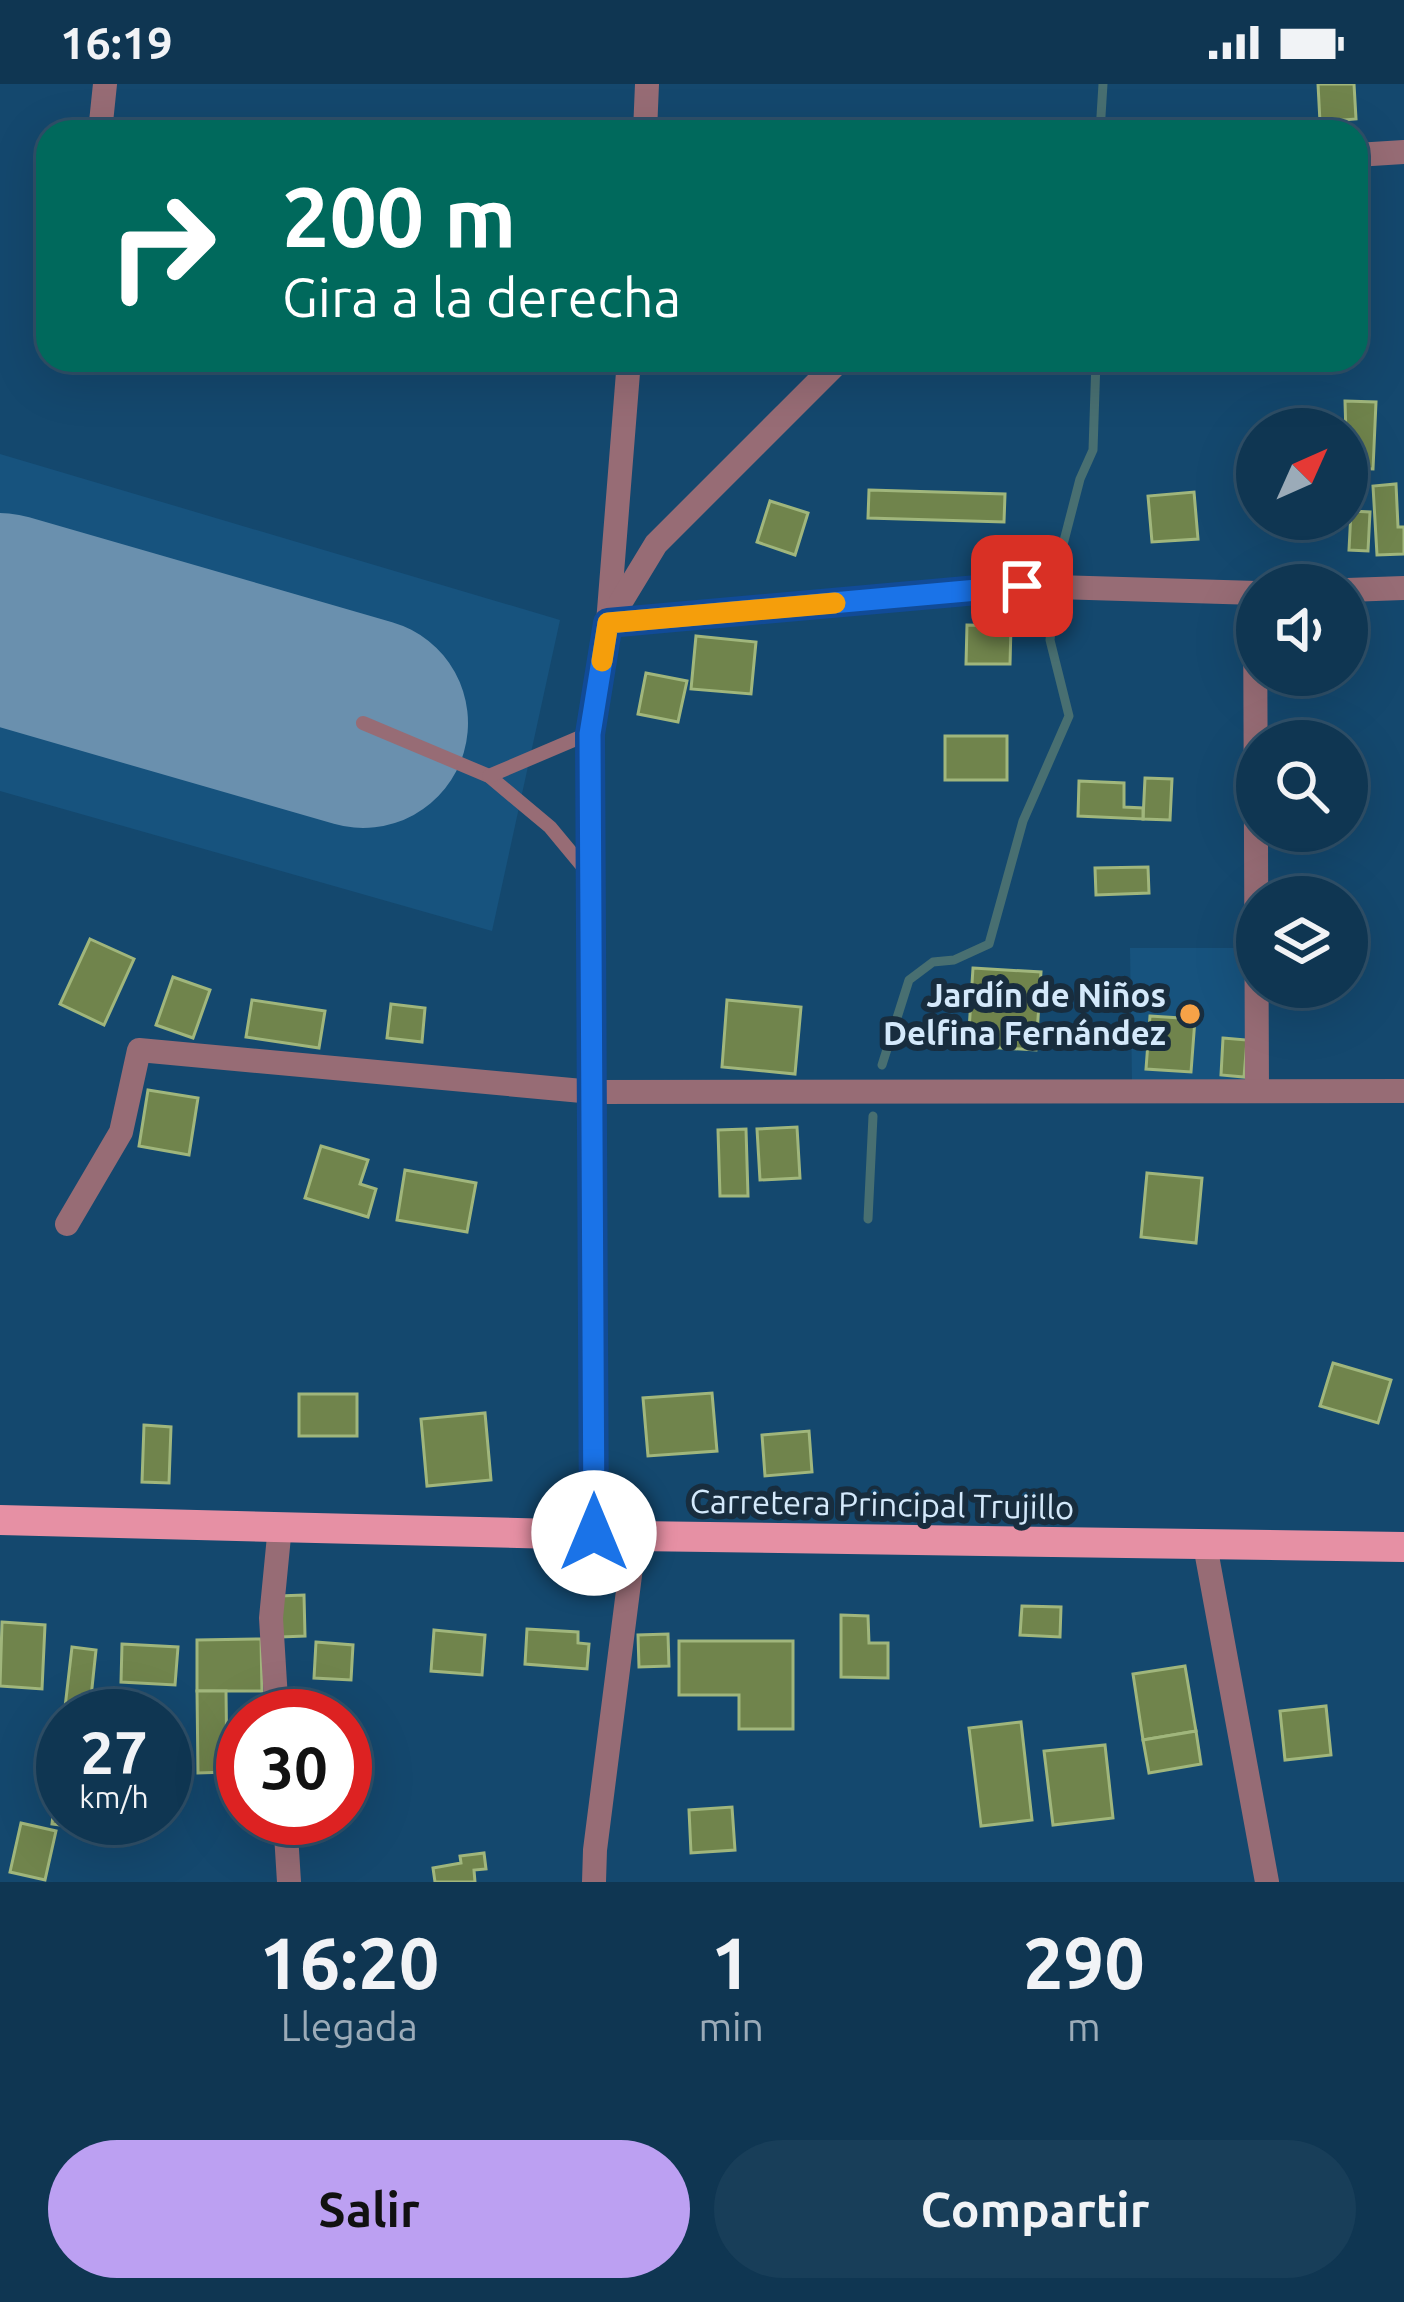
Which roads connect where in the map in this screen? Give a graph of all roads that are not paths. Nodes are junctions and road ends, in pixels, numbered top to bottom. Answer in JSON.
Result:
{"nodes":[{"id":1,"x":105,"y":84,"type":"edge"},
{"id":2,"x":647,"y":84,"type":"edge"},
{"id":3,"x":101,"y":120,"type":"edge"},
{"id":4,"x":646,"y":120,"type":"edge"},
{"id":5,"x":1404,"y":152,"type":"edge"},
{"id":6,"x":1368,"y":154,"type":"edge"},
{"id":7,"x":628,"y":372,"type":"edge"},
{"id":8,"x":828,"y":372,"type":"edge"},
{"id":9,"x":1404,"y":588,"type":"edge"},
{"id":10,"x":1368,"y":589,"type":"edge"},
{"id":11,"x":1236,"y":593,"type":"edge"},
{"id":12,"x":608,"y":623,"type":"junction"},
{"id":13,"x":1256,"y":696,"type":"edge"},
{"id":14,"x":363,"y":723,"type":"dead end"},
{"id":15,"x":590,"y":734,"type":"junction"},
{"id":16,"x":489,"y":776,"type":"junction"},
{"id":17,"x":590,"y":874,"type":"junction"},
{"id":18,"x":1257,"y":1089,"type":"junction"},
{"id":19,"x":1404,"y":1090,"type":"edge"},
{"id":20,"x":593,"y":1092,"type":"junction"},
{"id":21,"x":67,"y":1224,"type":"dead end"},
{"id":22,"x":0,"y":1520,"type":"edge"},
{"id":23,"x":280,"y":1526,"type":"junction"},
{"id":24,"x":594,"y":1533,"type":"junction"},
{"id":25,"x":635,"y":1536,"type":"junction"},
{"id":26,"x":1204,"y":1545,"type":"junction"},
{"id":27,"x":1404,"y":1547,"type":"edge"},
{"id":28,"x":276,"y":1689,"type":"edge"},
{"id":29,"x":287,"y":1845,"type":"edge"},
{"id":30,"x":289,"y":1882,"type":"edge"},
{"id":31,"x":594,"y":1882,"type":"edge"},
{"id":32,"x":1267,"y":1882,"type":"edge"}],
"edges":[{"from":1,"to":3,"type":"street"},
{"from":2,"to":4,"type":"street"},
{"from":5,"to":6,"type":"street"},
{"from":7,"to":12,"type":"street"},
{"from":8,"to":12,"type":"street"},
{"from":9,"to":10,"type":"street"},
{"from":11,"to":12,"type":"street"},
{"from":12,"to":15,"type":"street"},
{"from":13,"to":18,"type":"street"},
{"from":14,"to":16,"type":"lane"},
{"from":15,"to":16,"type":"lane"},
{"from":15,"to":17,"type":"street"},
{"from":16,"to":17,"type":"lane"},
{"from":17,"to":20,"type":"street"},
{"from":18,"to":19,"type":"street"},
{"from":18,"to":20,"type":"street"},
{"from":20,"to":21,"type":"street"},
{"from":20,"to":24,"type":"street"},
{"from":22,"to":23,"type":"main road","name":"Carretera Principal Trujillo"},
{"from":23,"to":24,"type":"main road","name":"Carretera Principal Trujillo"},
{"from":23,"to":28,"type":"street"},
{"from":24,"to":25,"type":"main road","name":"Carretera Principal Trujillo"},
{"from":25,"to":26,"type":"main road","name":"Carretera Principal Trujillo"},
{"from":25,"to":31,"type":"street"},
{"from":26,"to":27,"type":"main road","name":"Carretera Principal Trujillo"},
{"from":26,"to":32,"type":"street"},
{"from":29,"to":30,"type":"street"}]}
